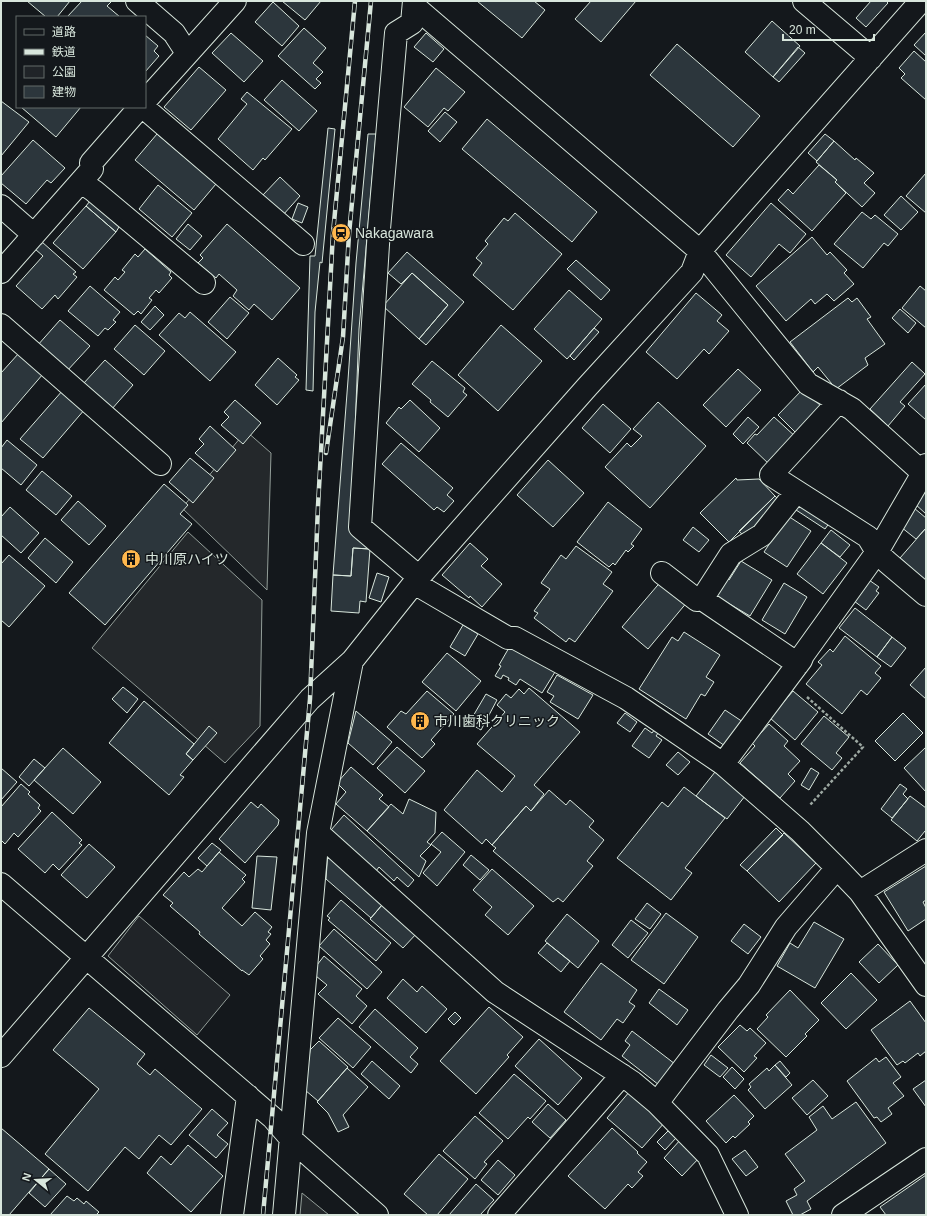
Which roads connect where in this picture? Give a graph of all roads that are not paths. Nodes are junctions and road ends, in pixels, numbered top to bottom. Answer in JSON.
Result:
{"nodes":[{"id":1,"x":137,"y":1,"type":"edge"},
{"id":2,"x":235,"y":1,"type":"edge"},
{"id":3,"x":804,"y":1,"type":"edge"},
{"id":4,"x":922,"y":1,"type":"edge"},
{"id":5,"x":414,"y":4,"type":"edge"},
{"id":6,"x":188,"y":53,"type":"junction"},
{"id":7,"x":871,"y":58,"type":"junction"},
{"id":8,"x":146,"y":100,"type":"edge"},
{"id":9,"x":139,"y":108,"type":"edge"},
{"id":10,"x":144,"y":108,"type":"edge"},
{"id":11,"x":80,"y":182,"type":"junction"},
{"id":12,"x":1,"y":206,"type":"edge"},
{"id":13,"x":34,"y":235,"type":"junction"},
{"id":14,"x":303,"y":244,"type":"dead end"},
{"id":15,"x":700,"y":251,"type":"junction"},
{"id":16,"x":1,"y":272,"type":"edge"},
{"id":17,"x":204,"y":283,"type":"dead end"},
{"id":18,"x":1,"y":325,"type":"edge"},
{"id":19,"x":839,"y":402,"type":"junction"},
{"id":20,"x":160,"y":464,"type":"dead end"},
{"id":21,"x":924,"y":469,"type":"edge"},
{"id":22,"x":796,"y":492,"type":"junction"},
{"id":23,"x":877,"y":552,"type":"junction"},
{"id":24,"x":662,"y":573,"type":"dead end"},
{"id":25,"x":417,"y":580,"type":"junction"},
{"id":26,"x":926,"y":595,"type":"edge"},
{"id":27,"x":702,"y":599,"type":"junction"},
{"id":28,"x":352,"y":661,"type":"junction"},
{"id":29,"x":793,"y":671,"type":"junction"},
{"id":30,"x":723,"y":764,"type":"junction"},
{"id":31,"x":318,"y":833,"type":"junction"},
{"id":32,"x":926,"y":850,"type":"edge"},
{"id":33,"x":837,"y":868,"type":"junction"},
{"id":34,"x":1,"y":884,"type":"edge"},
{"id":35,"x":860,"y":892,"type":"junction"},
{"id":36,"x":86,"y":957,"type":"junction"},
{"id":37,"x":926,"y":985,"type":"edge"},
{"id":38,"x":1,"y":1056,"type":"edge"},
{"id":39,"x":622,"y":1075,"type":"junction"},
{"id":40,"x":248,"y":1096,"type":"junction"},
{"id":41,"x":656,"y":1103,"type":"junction"},
{"id":42,"x":292,"y":1140,"type":"junction"},
{"id":43,"x":926,"y":1159,"type":"edge"},
{"id":44,"x":232,"y":1215,"type":"edge"},
{"id":45,"x":284,"y":1215,"type":"edge"},
{"id":46,"x":377,"y":1215,"type":"edge"},
{"id":47,"x":499,"y":1215,"type":"edge"},
{"id":48,"x":737,"y":1215,"type":"edge"},
{"id":49,"x":843,"y":1215,"type":"edge"}],
"edges":[{"from":1,"to":6,"type":"street"},
{"from":2,"to":6,"type":"street"},
{"from":3,"to":7,"type":"street"},
{"from":4,"to":7,"type":"street"},
{"from":5,"to":15,"type":"street"},
{"from":5,"to":25,"type":"street"},
{"from":6,"to":8,"type":"street"},
{"from":7,"to":15,"type":"street"},
{"from":9,"to":11,"type":"street"},
{"from":10,"to":14,"type":"street"},
{"from":11,"to":13,"type":"street"},
{"from":11,"to":17,"type":"street"},
{"from":12,"to":13,"type":"street"},
{"from":13,"to":16,"type":"street"},
{"from":15,"to":19,"type":"street"},
{"from":15,"to":25,"type":"street"},
{"from":18,"to":20,"type":"street"},
{"from":19,"to":21,"type":"street"},
{"from":19,"to":22,"type":"street"},
{"from":21,"to":23,"type":"street"},
{"from":22,"to":23,"type":"street"},
{"from":22,"to":27,"type":"street"},
{"from":23,"to":26,"type":"street"},
{"from":23,"to":29,"type":"street"},
{"from":24,"to":27,"type":"street"},
{"from":25,"to":28,"type":"street"},
{"from":25,"to":30,"type":"street"},
{"from":27,"to":29,"type":"street"},
{"from":28,"to":31,"type":"street"},
{"from":28,"to":36,"type":"street"},
{"from":29,"to":30,"type":"street"},
{"from":30,"to":33,"type":"street"},
{"from":31,"to":39,"type":"street"},
{"from":31,"to":42,"type":"street"},
{"from":32,"to":35,"type":"street"},
{"from":33,"to":35,"type":"street"},
{"from":33,"to":41,"type":"street"},
{"from":34,"to":36,"type":"street"},
{"from":35,"to":37,"type":"street"},
{"from":36,"to":38,"type":"street"},
{"from":36,"to":40,"type":"street"},
{"from":39,"to":41,"type":"street"},
{"from":39,"to":47,"type":"street"},
{"from":40,"to":42,"type":"street"},
{"from":40,"to":44,"type":"street"},
{"from":41,"to":48,"type":"street"},
{"from":42,"to":45,"type":"street"},
{"from":42,"to":46,"type":"street"},
{"from":43,"to":49,"type":"street"}]}
